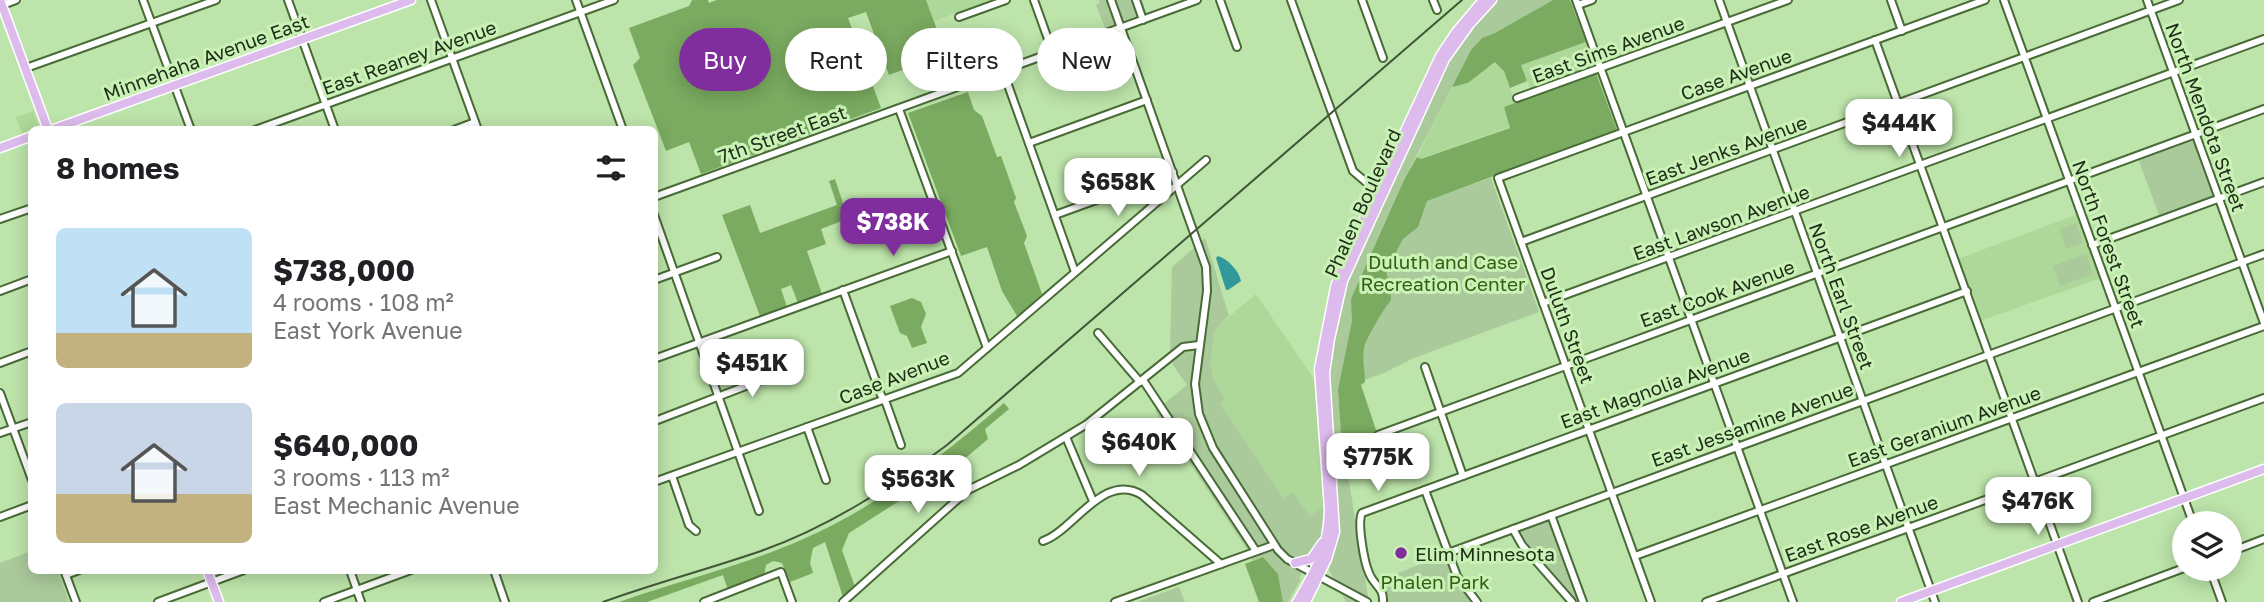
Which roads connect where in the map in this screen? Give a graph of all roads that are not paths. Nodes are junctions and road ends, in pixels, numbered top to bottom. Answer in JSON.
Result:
{"nodes":[{"id":1,"x":16,"y":0,"type":"edge"},
{"id":2,"x":143,"y":0,"type":"edge"},
{"id":3,"x":216,"y":0,"type":"edge"},
{"id":4,"x":288,"y":0,"type":"edge"},
{"id":5,"x":411,"y":0,"type":"edge"},
{"id":6,"x":431,"y":0,"type":"edge"},
{"id":7,"x":576,"y":0,"type":"edge"},
{"id":8,"x":614,"y":0,"type":"edge"},
{"id":9,"x":1006,"y":0,"type":"edge"},
{"id":10,"x":1034,"y":0,"type":"edge"},
{"id":11,"x":1111,"y":0,"type":"edge"},
{"id":12,"x":1136,"y":0,"type":"edge"},
{"id":13,"x":1197,"y":0,"type":"edge"},
{"id":14,"x":1220,"y":0,"type":"edge"},
{"id":15,"x":1291,"y":0,"type":"edge"},
{"id":16,"x":1362,"y":0,"type":"edge"},
{"id":17,"x":1433,"y":0,"type":"edge"},
{"id":18,"x":1483,"y":0,"type":"edge"},
{"id":19,"x":1492,"y":0,"type":"edge"},
{"id":20,"x":1592,"y":0,"type":"edge"},
{"id":21,"x":1719,"y":0,"type":"edge"},
{"id":22,"x":1788,"y":0,"type":"edge"},
{"id":23,"x":1891,"y":0,"type":"edge"},
{"id":24,"x":1961,"y":0,"type":"edge"},
{"id":25,"x":1985,"y":0,"type":"edge"},
{"id":26,"x":2004,"y":0,"type":"edge"},
{"id":27,"x":2147,"y":0,"type":"edge"},
{"id":28,"x":2179,"y":0,"type":"edge"},
{"id":29,"x":1577,"y":3,"type":"edge"},
{"id":30,"x":1,"y":4,"type":"edge"},
{"id":31,"x":1964,"y":8,"type":"junction"},
{"id":32,"x":1437,"y":10,"type":"dead end"},
{"id":33,"x":2151,"y":10,"type":"junction"},
{"id":34,"x":581,"y":12,"type":"junction"},
{"id":35,"x":959,"y":17,"type":"dead end"},
{"id":36,"x":1143,"y":20,"type":"junction"},
{"id":37,"x":1727,"y":22,"type":"junction"},
{"id":38,"x":151,"y":23,"type":"junction"},
{"id":39,"x":1044,"y":28,"type":"edge"},
{"id":40,"x":1120,"y":28,"type":"edge"},
{"id":41,"x":1123,"y":28,"type":"edge"},
{"id":42,"x":1902,"y":31,"type":"junction"},
{"id":43,"x":302,"y":39,"type":"junction"},
{"id":44,"x":2264,"y":39,"type":"edge"},
{"id":45,"x":1875,"y":40,"type":"junction"},
{"id":46,"x":1237,"y":47,"type":"dead end"},
{"id":47,"x":452,"y":58,"type":"junction"},
{"id":48,"x":1383,"y":58,"type":"dead end"},
{"id":49,"x":2024,"y":58,"type":"junction"},
{"id":50,"x":26,"y":68,"type":"junction"},
{"id":51,"x":1601,"y":68,"type":"junction"},
{"id":52,"x":1136,"y":71,"type":"edge"},
{"id":53,"x":2173,"y":73,"type":"junction"},
{"id":54,"x":174,"y":85,"type":"junction"},
{"id":55,"x":1750,"y":86,"type":"junction"},
{"id":56,"x":946,"y":91,"type":"edge"},
{"id":57,"x":1010,"y":91,"type":"edge"},
{"id":58,"x":1517,"y":98,"type":"dead end"},
{"id":59,"x":1147,"y":100,"type":"junction"},
{"id":60,"x":326,"y":104,"type":"junction"},
{"id":61,"x":1898,"y":104,"type":"junction"},
{"id":62,"x":899,"y":108,"type":"junction"},
{"id":63,"x":2264,"y":109,"type":"edge"},
{"id":64,"x":2047,"y":119,"type":"junction"},
{"id":65,"x":475,"y":122,"type":"junction"},
{"id":66,"x":48,"y":126,"type":"edge"},
{"id":67,"x":60,"y":126,"type":"edge"},
{"id":68,"x":189,"y":126,"type":"edge"},
{"id":69,"x":266,"y":126,"type":"edge"},
{"id":70,"x":334,"y":126,"type":"edge"},
{"id":71,"x":464,"y":126,"type":"edge"},
{"id":72,"x":476,"y":126,"type":"edge"},
{"id":73,"x":622,"y":126,"type":"edge"},
{"id":74,"x":1624,"y":132,"type":"junction"},
{"id":75,"x":2196,"y":134,"type":"junction"},
{"id":76,"x":28,"y":138,"type":"edge"},
{"id":77,"x":1028,"y":143,"type":"junction"},
{"id":78,"x":0,"y":148,"type":"edge"},
{"id":79,"x":1773,"y":150,"type":"junction"},
{"id":80,"x":1206,"y":160,"type":"dead end"},
{"id":81,"x":1921,"y":165,"type":"junction"},
{"id":82,"x":1174,"y":172,"type":"junction"},
{"id":83,"x":1498,"y":178,"type":"joint"},
{"id":84,"x":2069,"y":181,"type":"junction"},
{"id":85,"x":2264,"y":182,"type":"edge"},
{"id":86,"x":1178,"y":185,"type":"junction"},
{"id":87,"x":1381,"y":189,"type":"junction"},
{"id":88,"x":658,"y":196,"type":"edge"},
{"id":89,"x":1647,"y":196,"type":"junction"},
{"id":90,"x":2219,"y":199,"type":"junction"},
{"id":91,"x":28,"y":209,"type":"edge"},
{"id":92,"x":1794,"y":211,"type":"junction"},
{"id":93,"x":1055,"y":215,"type":"junction"},
{"id":94,"x":0,"y":219,"type":"edge"},
{"id":95,"x":658,"y":226,"type":"edge"},
{"id":96,"x":1944,"y":227,"type":"junction"},
{"id":97,"x":1521,"y":242,"type":"junction"},
{"id":98,"x":2092,"y":245,"type":"junction"},
{"id":99,"x":952,"y":251,"type":"junction"},
{"id":100,"x":2264,"y":254,"type":"edge"},
{"id":101,"x":717,"y":257,"type":"dead end"},
{"id":102,"x":1669,"y":257,"type":"junction"},
{"id":103,"x":2242,"y":262,"type":"junction"},
{"id":104,"x":674,"y":272,"type":"junction"},
{"id":105,"x":1075,"y":272,"type":"junction"},
{"id":106,"x":1817,"y":274,"type":"junction"},
{"id":107,"x":658,"y":278,"type":"edge"},
{"id":108,"x":28,"y":280,"type":"edge"},
{"id":109,"x":843,"y":290,"type":"junction"},
{"id":110,"x":0,"y":291,"type":"edge"},
{"id":111,"x":1967,"y":291,"type":"junction"},
{"id":112,"x":1543,"y":303,"type":"junction"},
{"id":113,"x":2115,"y":309,"type":"junction"},
{"id":114,"x":1691,"y":320,"type":"junction"},
{"id":115,"x":2264,"y":325,"type":"edge"},
{"id":116,"x":1098,"y":333,"type":"dead end"},
{"id":117,"x":1840,"y":338,"type":"junction"},
{"id":118,"x":699,"y":343,"type":"junction"},
{"id":119,"x":1199,"y":345,"type":"junction"},
{"id":120,"x":987,"y":348,"type":"junction"},
{"id":121,"x":28,"y":352,"type":"edge"},
{"id":122,"x":1990,"y":354,"type":"junction"},
{"id":123,"x":658,"y":358,"type":"edge"},
{"id":124,"x":0,"y":363,"type":"edge"},
{"id":125,"x":1566,"y":366,"type":"junction"},
{"id":126,"x":1425,"y":368,"type":"dead end"},
{"id":127,"x":2138,"y":372,"type":"junction"},
{"id":128,"x":776,"y":374,"type":"dead end"},
{"id":129,"x":1141,"y":381,"type":"junction"},
{"id":130,"x":1714,"y":384,"type":"junction"},
{"id":131,"x":0,"y":393,"type":"edge"},
{"id":132,"x":718,"y":398,"type":"junction"},
{"id":133,"x":2264,"y":398,"type":"edge"},
{"id":134,"x":883,"y":400,"type":"junction"},
{"id":135,"x":1863,"y":401,"type":"junction"},
{"id":136,"x":1440,"y":412,"type":"junction"},
{"id":137,"x":2013,"y":418,"type":"junction"},
{"id":138,"x":658,"y":420,"type":"edge"},
{"id":139,"x":28,"y":423,"type":"edge"},
{"id":140,"x":807,"y":427,"type":"junction"},
{"id":141,"x":13,"y":429,"type":"junction"},
{"id":142,"x":1589,"y":430,"type":"junction"},
{"id":143,"x":0,"y":433,"type":"edge"},
{"id":144,"x":1378,"y":435,"type":"dead end"},
{"id":145,"x":2162,"y":436,"type":"junction"},
{"id":146,"x":1066,"y":437,"type":"junction"},
{"id":147,"x":901,"y":444,"type":"dead end"},
{"id":148,"x":1737,"y":447,"type":"junction"},
{"id":149,"x":738,"y":452,"type":"junction"},
{"id":150,"x":1885,"y":465,"type":"junction"},
{"id":151,"x":28,"y":469,"type":"edge"},
{"id":152,"x":2264,"y":469,"type":"edge"},
{"id":153,"x":672,"y":476,"type":"junction"},
{"id":154,"x":1463,"y":476,"type":"junction"},
{"id":155,"x":826,"y":480,"type":"dead end"},
{"id":156,"x":658,"y":481,"type":"edge"},
{"id":157,"x":2035,"y":482,"type":"junction"},
{"id":158,"x":1425,"y":490,"type":"junction"},
{"id":159,"x":1612,"y":493,"type":"junction"},
{"id":160,"x":2184,"y":499,"type":"junction"},
{"id":161,"x":1093,"y":501,"type":"junction"},
{"id":162,"x":28,"y":506,"type":"edge"},
{"id":163,"x":1760,"y":510,"type":"junction"},
{"id":164,"x":759,"y":511,"type":"dead end"},
{"id":165,"x":2188,"y":511,"type":"edge"},
{"id":166,"x":1329,"y":513,"type":"junction"},
{"id":167,"x":1551,"y":515,"type":"junction"},
{"id":168,"x":0,"y":517,"type":"edge"},
{"id":169,"x":1908,"y":527,"type":"junction"},
{"id":170,"x":1513,"y":529,"type":"junction"},
{"id":171,"x":696,"y":531,"type":"dead end"},
{"id":172,"x":2264,"y":539,"type":"edge"},
{"id":173,"x":1042,"y":541,"type":"dead end"},
{"id":174,"x":1274,"y":545,"type":"junction"},
{"id":175,"x":2057,"y":545,"type":"junction"},
{"id":176,"x":2242,"y":547,"type":"edge"},
{"id":177,"x":1256,"y":551,"type":"junction"},
{"id":178,"x":1448,"y":553,"type":"junction"},
{"id":179,"x":1634,"y":556,"type":"junction"},
{"id":180,"x":1295,"y":563,"type":"junction"},
{"id":181,"x":1221,"y":564,"type":"junction"},
{"id":182,"x":2172,"y":572,"type":"edge"},
{"id":183,"x":65,"y":574,"type":"edge"},
{"id":184,"x":209,"y":574,"type":"edge"},
{"id":185,"x":233,"y":574,"type":"edge"},
{"id":186,"x":351,"y":574,"type":"edge"},
{"id":187,"x":400,"y":574,"type":"edge"},
{"id":188,"x":495,"y":574,"type":"edge"},
{"id":189,"x":1783,"y":574,"type":"junction"},
{"id":190,"x":1316,"y":575,"type":"junction"},
{"id":191,"x":2214,"y":581,"type":"edge"},
{"id":192,"x":212,"y":582,"type":"junction"},
{"id":193,"x":357,"y":590,"type":"junction"},
{"id":194,"x":1931,"y":591,"type":"junction"},
{"id":195,"x":76,"y":602,"type":"edge"},
{"id":196,"x":158,"y":602,"type":"edge"},
{"id":197,"x":219,"y":602,"type":"edge"},
{"id":198,"x":324,"y":602,"type":"edge"},
{"id":199,"x":361,"y":602,"type":"edge"},
{"id":200,"x":505,"y":602,"type":"edge"},
{"id":201,"x":704,"y":602,"type":"edge"},
{"id":202,"x":792,"y":602,"type":"edge"},
{"id":203,"x":844,"y":602,"type":"edge"},
{"id":204,"x":1115,"y":602,"type":"edge"},
{"id":205,"x":1297,"y":602,"type":"edge"},
{"id":206,"x":1306,"y":602,"type":"edge"},
{"id":207,"x":1367,"y":602,"type":"edge"},
{"id":208,"x":1383,"y":602,"type":"edge"},
{"id":209,"x":1477,"y":602,"type":"edge"},
{"id":210,"x":1572,"y":602,"type":"edge"},
{"id":211,"x":1583,"y":602,"type":"edge"},
{"id":212,"x":1651,"y":602,"type":"edge"},
{"id":213,"x":1706,"y":602,"type":"edge"},
{"id":214,"x":1793,"y":602,"type":"edge"},
{"id":215,"x":1901,"y":602,"type":"edge"},
{"id":216,"x":1935,"y":602,"type":"edge"},
{"id":217,"x":2078,"y":602,"type":"edge"},
{"id":218,"x":2092,"y":602,"type":"edge"},
{"id":219,"x":2222,"y":602,"type":"edge"}],
"edges":[{"from":1,"to":30,"type":"street"},
{"from":2,"to":38,"type":"street"},
{"from":3,"to":38,"type":"street"},
{"from":4,"to":43,"type":"street"},
{"from":5,"to":43,"type":"main road","name":"Minnehaha Avenue East"},
{"from":6,"to":47,"type":"street"},
{"from":7,"to":34,"type":"street"},
{"from":8,"to":34,"type":"street","name":"East Reaney Avenue"},
{"from":9,"to":35,"type":"street"},
{"from":10,"to":39,"type":"street"},
{"from":11,"to":40,"type":"street"},
{"from":12,"to":36,"type":"street"},
{"from":13,"to":36,"type":"street","name":"7th Street East"},
{"from":14,"to":46,"type":"street"},
{"from":15,"to":87,"type":"street"},
{"from":16,"to":48,"type":"street"},
{"from":17,"to":32,"type":"street"},
{"from":18,"to":87,"type":"main road","name":"Phalen Boulevard"},
{"from":19,"to":87,"type":"main road","name":"Phalen Boulevard"},
{"from":20,"to":29,"type":"street"},
{"from":21,"to":37,"type":"street","name":"North Earl Street"},
{"from":22,"to":37,"type":"street","name":"East Sims Avenue"},
{"from":23,"to":42,"type":"street"},
{"from":24,"to":31,"type":"street"},
{"from":25,"to":31,"type":"street","name":"Case Avenue"},
{"from":26,"to":49,"type":"street","name":"North Forest Street"},
{"from":27,"to":33,"type":"street","name":"North Mendota Street"},
{"from":28,"to":33,"type":"street","name":"East Jenks Avenue"},
{"from":29,"to":51,"type":"street"},
{"from":30,"to":50,"type":"main road"},
{"from":31,"to":42,"type":"street","name":"Case Avenue"},
{"from":33,"to":49,"type":"street","name":"East Jenks Avenue"},
{"from":33,"to":53,"type":"street","name":"North Mendota Street"},
{"from":34,"to":47,"type":"street","name":"East Reaney Avenue"},
{"from":34,"to":73,"type":"street"},
{"from":36,"to":41,"type":"street","name":"7th Street East"},
{"from":37,"to":51,"type":"street","name":"East Sims Avenue"},
{"from":37,"to":55,"type":"street","name":"North Earl Street"},
{"from":38,"to":50,"type":"street"},
{"from":38,"to":54,"type":"street"},
{"from":42,"to":45,"type":"street","name":"Case Avenue"},
{"from":43,"to":54,"type":"main road","name":"Minnehaha Avenue East"},
{"from":43,"to":60,"type":"street"},
{"from":44,"to":53,"type":"street","name":"East Lawson Avenue"},
{"from":45,"to":55,"type":"street","name":"Case Avenue"},
{"from":45,"to":61,"type":"street"},
{"from":47,"to":60,"type":"street","name":"East Reaney Avenue"},
{"from":47,"to":65,"type":"street"},
{"from":49,"to":61,"type":"street","name":"East Jenks Avenue"},
{"from":49,"to":64,"type":"street","name":"North Forest Street"},
{"from":50,"to":66,"type":"main road"},
{"from":51,"to":58,"type":"street","name":"East Sims Avenue"},
{"from":51,"to":74,"type":"street"},
{"from":52,"to":59,"type":"street"},
{"from":53,"to":64,"type":"street","name":"East Lawson Avenue"},
{"from":53,"to":75,"type":"street","name":"North Mendota Street"},
{"from":54,"to":67,"type":"main road","name":"Minnehaha Avenue East"},
{"from":54,"to":68,"type":"street"},
{"from":55,"to":74,"type":"street","name":"Case Avenue"},
{"from":55,"to":79,"type":"street","name":"North Earl Street"},
{"from":56,"to":62,"type":"street","name":"7th Street East"},
{"from":57,"to":77,"type":"street"},
{"from":59,"to":77,"type":"street"},
{"from":59,"to":82,"type":"street"},
{"from":60,"to":69,"type":"street","name":"East Reaney Avenue"},
{"from":60,"to":70,"type":"street"},
{"from":61,"to":79,"type":"street","name":"East Jenks Avenue"},
{"from":61,"to":81,"type":"street"},
{"from":62,"to":88,"type":"street","name":"7th Street East"},
{"from":62,"to":99,"type":"street"},
{"from":63,"to":75,"type":"street","name":"East Cook Avenue"},
{"from":64,"to":81,"type":"street","name":"East Lawson Avenue"},
{"from":64,"to":84,"type":"street","name":"North Forest Street"},
{"from":65,"to":71,"type":"street"},
{"from":65,"to":72,"type":"street"},
{"from":74,"to":83,"type":"street","name":"Case Avenue"},
{"from":74,"to":89,"type":"street"},
{"from":75,"to":84,"type":"street","name":"East Cook Avenue"},
{"from":75,"to":90,"type":"street","name":"North Mendota Street"},
{"from":76,"to":78,"type":"main road"},
{"from":77,"to":93,"type":"street"},
{"from":79,"to":89,"type":"street","name":"East Jenks Avenue"},
{"from":79,"to":92,"type":"street","name":"North Earl Street"},
{"from":80,"to":86,"type":"street","name":"Case Avenue"},
{"from":81,"to":92,"type":"street","name":"East Lawson Avenue"},
{"from":81,"to":96,"type":"street"},
{"from":82,"to":86,"type":"street"},
{"from":82,"to":93,"type":"street"},
{"from":83,"to":97,"type":"street","name":"Duluth Street"},
{"from":84,"to":96,"type":"street","name":"East Cook Avenue"},
{"from":84,"to":98,"type":"street","name":"North Forest Street"},
{"from":85,"to":90,"type":"street"},
{"from":86,"to":105,"type":"street","name":"Case Avenue"},
{"from":86,"to":119,"type":"street"},
{"from":87,"to":166,"type":"main road","name":"Phalen Boulevard"},
{"from":87,"to":190,"type":"main road","name":"Phalen Boulevard"},
{"from":89,"to":97,"type":"street","name":"East Jenks Avenue"},
{"from":89,"to":102,"type":"street"},
{"from":90,"to":98,"type":"street"},
{"from":90,"to":103,"type":"street","name":"North Mendota Street"},
{"from":91,"to":94,"type":"street"},
{"from":92,"to":102,"type":"street","name":"East Lawson Avenue"},
{"from":92,"to":106,"type":"street","name":"North Earl Street"},
{"from":93,"to":105,"type":"street"},
{"from":95,"to":104,"type":"street"},
{"from":96,"to":106,"type":"street","name":"East Cook Avenue"},
{"from":96,"to":111,"type":"street"},
{"from":97,"to":112,"type":"street","name":"Duluth Street"},
{"from":98,"to":113,"type":"street","name":"North Forest Street"},
{"from":99,"to":109,"type":"street"},
{"from":99,"to":120,"type":"street"},
{"from":100,"to":103,"type":"street","name":"East Jessamine Avenue"},
{"from":101,"to":104,"type":"street"},
{"from":102,"to":112,"type":"street","name":"East Lawson Avenue"},
{"from":102,"to":114,"type":"street"},
{"from":103,"to":113,"type":"street","name":"East Jessamine Avenue"},
{"from":103,"to":115,"type":"street","name":"North Mendota Street"},
{"from":104,"to":107,"type":"street"},
{"from":104,"to":118,"type":"street"},
{"from":105,"to":120,"type":"street","name":"Case Avenue"},
{"from":106,"to":114,"type":"street","name":"East Cook Avenue"},
{"from":106,"to":117,"type":"street","name":"North Earl Street"},
{"from":108,"to":110,"type":"street"},
{"from":109,"to":118,"type":"street"},
{"from":109,"to":134,"type":"street"},
{"from":111,"to":117,"type":"street","name":"East Magnolia Avenue"},
{"from":111,"to":122,"type":"street"},
{"from":112,"to":125,"type":"street","name":"Duluth Street"},
{"from":113,"to":122,"type":"street","name":"East Jessamine Avenue"},
{"from":113,"to":127,"type":"street","name":"North Forest Street"},
{"from":114,"to":125,"type":"street","name":"East Cook Avenue"},
{"from":114,"to":130,"type":"street"},
{"from":115,"to":127,"type":"street","name":"East Geranium Avenue"},
{"from":116,"to":129,"type":"street"},
{"from":117,"to":130,"type":"street","name":"East Magnolia Avenue"},
{"from":117,"to":135,"type":"street","name":"North Earl Street"},
{"from":118,"to":123,"type":"street"},
{"from":118,"to":132,"type":"street"},
{"from":119,"to":129,"type":"street"},
{"from":119,"to":174,"type":"street"},
{"from":120,"to":134,"type":"street","name":"Case Avenue"},
{"from":121,"to":124,"type":"street"},
{"from":122,"to":135,"type":"street","name":"East Jessamine Avenue"},
{"from":122,"to":137,"type":"street"},
{"from":125,"to":136,"type":"street","name":"East Cook Avenue"},
{"from":125,"to":142,"type":"street","name":"Duluth Street"},
{"from":126,"to":136,"type":"street"},
{"from":127,"to":137,"type":"street","name":"East Geranium Avenue"},
{"from":127,"to":145,"type":"street","name":"North Forest Street"},
{"from":128,"to":132,"type":"street"},
{"from":129,"to":146,"type":"street"},
{"from":129,"to":177,"type":"street"},
{"from":130,"to":142,"type":"street","name":"East Magnolia Avenue"},
{"from":130,"to":148,"type":"street"},
{"from":131,"to":141,"type":"street"},
{"from":132,"to":138,"type":"street"},
{"from":132,"to":149,"type":"street"},
{"from":133,"to":145,"type":"street","name":"East Rose Avenue"},
{"from":134,"to":140,"type":"street","name":"Case Avenue"},
{"from":134,"to":147,"type":"street"},
{"from":135,"to":148,"type":"street","name":"East Jessamine Avenue"},
{"from":135,"to":150,"type":"street","name":"North Earl Street"},
{"from":136,"to":144,"type":"street","name":"East Cook Avenue"},
{"from":136,"to":154,"type":"street"},
{"from":137,"to":150,"type":"street","name":"East Geranium Avenue"},
{"from":137,"to":157,"type":"street"},
{"from":139,"to":141,"type":"street"},
{"from":140,"to":149,"type":"street","name":"Case Avenue"},
{"from":140,"to":155,"type":"street"},
{"from":141,"to":143,"type":"street"},
{"from":141,"to":151,"type":"street"},
{"from":142,"to":154,"type":"street","name":"East Magnolia Avenue"},
{"from":142,"to":159,"type":"street","name":"Duluth Street"},
{"from":145,"to":157,"type":"street","name":"East Rose Avenue"},
{"from":145,"to":160,"type":"street","name":"North Forest Street"},
{"from":146,"to":161,"type":"street"},
{"from":146,"to":203,"type":"street"},
{"from":148,"to":159,"type":"street","name":"East Jessamine Avenue"},
{"from":148,"to":163,"type":"street"},
{"from":149,"to":153,"type":"street","name":"Case Avenue"},
{"from":149,"to":164,"type":"street"},
{"from":150,"to":163,"type":"street","name":"East Geranium Avenue"},
{"from":150,"to":169,"type":"street","name":"North Earl Street"},
{"from":152,"to":160,"type":"main road"},
{"from":153,"to":156,"type":"street","name":"Case Avenue"},
{"from":153,"to":171,"type":"street"},
{"from":154,"to":158,"type":"street","name":"East Magnolia Avenue"},
{"from":157,"to":169,"type":"street","name":"East Rose Avenue"},
{"from":157,"to":175,"type":"street"},
{"from":158,"to":178,"type":"street"},
{"from":158,"to":208,"type":"street","name":"East Magnolia Avenue"},
{"from":159,"to":167,"type":"street","name":"East Jessamine Avenue"},
{"from":159,"to":179,"type":"street","name":"Duluth Street"},
{"from":160,"to":165,"type":"street","name":"North Forest Street"},
{"from":160,"to":175,"type":"main road"},
{"from":161,"to":173,"type":"street"},
{"from":161,"to":181,"type":"street"},
{"from":162,"to":168,"type":"street"},
{"from":163,"to":179,"type":"street","name":"East Geranium Avenue"},
{"from":163,"to":189,"type":"street"},
{"from":166,"to":180,"type":"main road"},
{"from":166,"to":190,"type":"main road","name":"Phalen Boulevard"},
{"from":167,"to":170,"type":"street","name":"East Jessamine Avenue"},
{"from":167,"to":211,"type":"street"},
{"from":169,"to":189,"type":"street","name":"East Rose Avenue"},
{"from":169,"to":194,"type":"street","name":"North Earl Street"},
{"from":170,"to":178,"type":"street","name":"East Jessamine Avenue"},
{"from":170,"to":210,"type":"street"},
{"from":172,"to":176,"type":"street"},
{"from":174,"to":177,"type":"street"},
{"from":174,"to":180,"type":"street"},
{"from":175,"to":194,"type":"main road"},
{"from":175,"to":217,"type":"street"},
{"from":177,"to":181,"type":"street"},
{"from":178,"to":209,"type":"street"},
{"from":179,"to":212,"type":"street","name":"Duluth Street"},
{"from":180,"to":190,"type":"street"},
{"from":181,"to":204,"type":"street"},
{"from":182,"to":218,"type":"street"},
{"from":183,"to":195,"type":"street"},
{"from":184,"to":192,"type":"main road"},
{"from":185,"to":192,"type":"street"},
{"from":186,"to":193,"type":"street"},
{"from":187,"to":193,"type":"street"},
{"from":188,"to":200,"type":"street"},
{"from":189,"to":213,"type":"street","name":"East Rose Avenue"},
{"from":189,"to":214,"type":"street"},
{"from":190,"to":205,"type":"main road","name":"Phalen Boulevard"},
{"from":190,"to":206,"type":"main road","name":"Phalen Boulevard"},
{"from":190,"to":207,"type":"street"},
{"from":191,"to":219,"type":"street"},
{"from":192,"to":196,"type":"street"},
{"from":192,"to":197,"type":"main road"},
{"from":193,"to":198,"type":"street"},
{"from":193,"to":199,"type":"street"},
{"from":194,"to":215,"type":"main road"},
{"from":194,"to":216,"type":"street","name":"North Earl Street"},
{"from":201,"to":202,"type":"street"}]}
